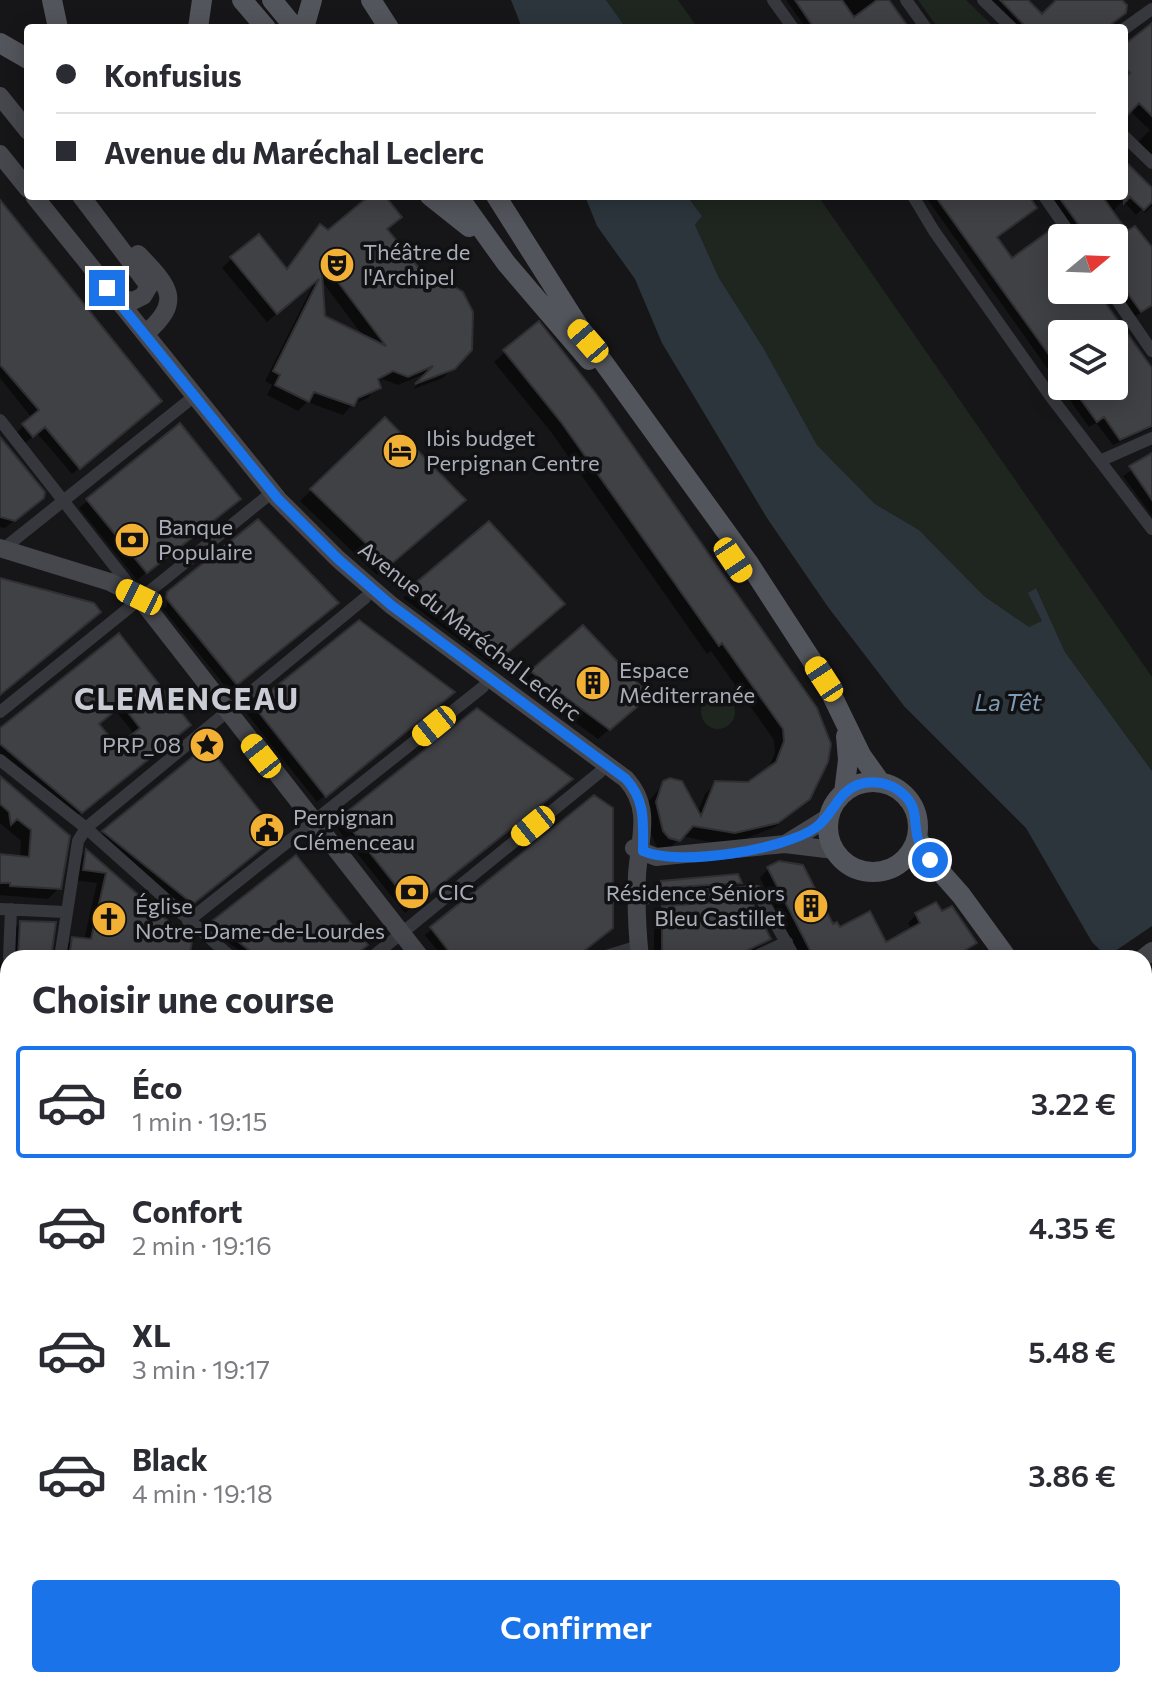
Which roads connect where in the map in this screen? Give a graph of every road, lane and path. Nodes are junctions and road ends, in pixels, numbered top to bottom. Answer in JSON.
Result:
{"nodes":[{"id":1,"x":52,"y":0,"type":"edge"},
{"id":2,"x":202,"y":0,"type":"edge"},
{"id":3,"x":242,"y":0,"type":"edge"},
{"id":4,"x":312,"y":0,"type":"edge"},
{"id":5,"x":371,"y":0,"type":"edge"},
{"id":6,"x":773,"y":0,"type":"edge"},
{"id":7,"x":906,"y":0,"type":"edge"},
{"id":8,"x":983,"y":0,"type":"edge"},
{"id":9,"x":1146,"y":0,"type":"edge"},
{"id":10,"x":1152,"y":7,"type":"edge"},
{"id":11,"x":57,"y":24,"type":"edge"},
{"id":12,"x":199,"y":24,"type":"edge"},
{"id":13,"x":263,"y":24,"type":"edge"},
{"id":14,"x":305,"y":24,"type":"edge"},
{"id":15,"x":386,"y":24,"type":"edge"},
{"id":16,"x":790,"y":24,"type":"edge"},
{"id":17,"x":923,"y":24,"type":"edge"},
{"id":18,"x":1008,"y":24,"type":"edge"},
{"id":19,"x":1128,"y":26,"type":"edge"},
{"id":20,"x":0,"y":43,"type":"edge"},
{"id":21,"x":24,"y":57,"type":"edge"},
{"id":22,"x":0,"y":96,"type":"edge"},
{"id":23,"x":24,"y":126,"type":"edge"},
{"id":24,"x":1128,"y":140,"type":"edge"},
{"id":25,"x":0,"y":154,"type":"edge"},
{"id":26,"x":1152,"y":163,"type":"edge"},
{"id":27,"x":24,"y":184,"type":"edge"},
{"id":28,"x":37,"y":200,"type":"edge"},
{"id":29,"x":84,"y":200,"type":"edge"},
{"id":30,"x":436,"y":200,"type":"edge"},
{"id":31,"x":461,"y":200,"type":"edge"},
{"id":32,"x":472,"y":200,"type":"edge"},
{"id":33,"x":499,"y":200,"type":"edge"},
{"id":34,"x":916,"y":200,"type":"edge"},
{"id":35,"x":1047,"y":200,"type":"edge"},
{"id":36,"x":1063,"y":224,"type":"edge"},
{"id":37,"x":111,"y":233,"type":"junction"},
{"id":38,"x":506,"y":263,"type":"junction"},
{"id":39,"x":114,"y":297,"type":"junction"},
{"id":40,"x":1120,"y":304,"type":"edge"},
{"id":41,"x":145,"y":334,"type":"junction"},
{"id":42,"x":588,"y":341,"type":"junction"},
{"id":43,"x":1152,"y":351,"type":"edge"},
{"id":44,"x":182,"y":379,"type":"junction"},
{"id":45,"x":187,"y":402,"type":"junction"},
{"id":46,"x":0,"y":420,"type":"edge"},
{"id":47,"x":1152,"y":438,"type":"edge"},
{"id":48,"x":1102,"y":460,"type":"junction"},
{"id":49,"x":269,"y":495,"type":"junction"},
{"id":50,"x":63,"y":499,"type":"junction"},
{"id":51,"x":1152,"y":529,"type":"edge"},
{"id":52,"x":2,"y":548,"type":"edge"},
{"id":53,"x":369,"y":594,"type":"junction"},
{"id":54,"x":139,"y":597,"type":"junction"},
{"id":55,"x":824,"y":679,"type":"junction"},
{"id":56,"x":487,"y":683,"type":"junction"},
{"id":57,"x":0,"y":712,"type":"edge"},
{"id":58,"x":226,"y":712,"type":"junction"},
{"id":59,"x":845,"y":724,"type":"junction"},
{"id":60,"x":0,"y":760,"type":"edge"},
{"id":61,"x":603,"y":769,"type":"junction"},
{"id":62,"x":881,"y":783,"type":"junction"},
{"id":63,"x":844,"y":793,"type":"junction"},
{"id":64,"x":829,"y":817,"type":"junction"},
{"id":65,"x":312,"y":822,"type":"junction"},
{"id":66,"x":86,"y":828,"type":"junction"},
{"id":67,"x":917,"y":837,"type":"junction"},
{"id":68,"x":785,"y":844,"type":"junction"},
{"id":69,"x":834,"y":850,"type":"junction"},
{"id":70,"x":643,"y":851,"type":"junction"},
{"id":71,"x":899,"y":864,"type":"junction"},
{"id":72,"x":950,"y":883,"type":"junction"},
{"id":73,"x":637,"y":899,"type":"junction"},
{"id":74,"x":6,"y":909,"type":"edge"},
{"id":75,"x":65,"y":912,"type":"junction"},
{"id":76,"x":188,"y":921,"type":"junction"},
{"id":77,"x":400,"y":933,"type":"junction"},
{"id":78,"x":787,"y":942,"type":"junction"},
{"id":79,"x":9,"y":950,"type":"edge"},
{"id":80,"x":61,"y":950,"type":"edge"},
{"id":81,"x":214,"y":950,"type":"edge"},
{"id":82,"x":380,"y":950,"type":"edge"},
{"id":83,"x":414,"y":950,"type":"edge"},
{"id":84,"x":640,"y":950,"type":"edge"},
{"id":85,"x":770,"y":950,"type":"edge"},
{"id":86,"x":791,"y":950,"type":"edge"},
{"id":87,"x":1001,"y":950,"type":"edge"}],
"edges":[{"from":1,"to":11,"type":"main road"},
{"from":2,"to":12,"type":"main road"},
{"from":3,"to":13,"type":"main road"},
{"from":4,"to":14,"type":"main road"},
{"from":5,"to":15,"type":"main road"},
{"from":6,"to":16,"type":"street"},
{"from":7,"to":17,"type":"street"},
{"from":8,"to":18,"type":"street"},
{"from":9,"to":10,"type":"street"},
{"from":10,"to":19,"type":"street"},
{"from":20,"to":21,"type":"main road"},
{"from":22,"to":23,"type":"street"},
{"from":24,"to":26,"type":"street"},
{"from":25,"to":27,"type":"street"},
{"from":28,"to":39,"type":"street","name":"Avenue du Maréchal Leclerc"},
{"from":29,"to":37,"type":"street"},
{"from":30,"to":38,"type":"main road"},
{"from":31,"to":38,"type":"main road"},
{"from":32,"to":42,"type":"main road"},
{"from":33,"to":42,"type":"main road"},
{"from":34,"to":48,"type":"street"},
{"from":35,"to":36,"type":"street"},
{"from":37,"to":39,"type":"street"},
{"from":37,"to":41,"type":"street"},
{"from":38,"to":55,"type":"main road"},
{"from":39,"to":41,"type":"street","name":"Avenue du Maréchal Leclerc"},
{"from":40,"to":43,"type":"street"},
{"from":41,"to":44,"type":"street","name":"Avenue du Maréchal Leclerc"},
{"from":42,"to":55,"type":"main road"},
{"from":44,"to":45,"type":"street","name":"Avenue du Maréchal Leclerc"},
{"from":44,"to":49,"type":"street","name":"Avenue du Maréchal Leclerc"},
{"from":45,"to":49,"type":"street","name":"Avenue du Maréchal Leclerc"},
{"from":45,"to":50,"type":"street"},
{"from":46,"to":50,"type":"street"},
{"from":47,"to":48,"type":"street"},
{"from":48,"to":51,"type":"street"},
{"from":49,"to":53,"type":"street","name":"Avenue du Maréchal Leclerc"},
{"from":49,"to":54,"type":"street"},
{"from":50,"to":52,"type":"street"},
{"from":50,"to":54,"type":"street"},
{"from":52,"to":54,"type":"street"},
{"from":53,"to":56,"type":"street","name":"Avenue du Maréchal Leclerc"},
{"from":53,"to":58,"type":"street"},
{"from":54,"to":57,"type":"street"},
{"from":54,"to":58,"type":"street"},
{"from":55,"to":59,"type":"main road"},
{"from":56,"to":61,"type":"street","name":"Avenue du Maréchal Leclerc"},
{"from":56,"to":65,"type":"street"},
{"from":58,"to":65,"type":"street"},
{"from":58,"to":66,"type":"street"},
{"from":59,"to":62,"type":"main road"},
{"from":59,"to":63,"type":"main road"},
{"from":60,"to":66,"type":"street"},
{"from":61,"to":70,"type":"street","name":"Avenue du Maréchal Leclerc"},
{"from":61,"to":77,"type":"street"},
{"from":62,"to":63,"type":"main road"},
{"from":62,"to":67,"type":"main road"},
{"from":63,"to":64,"type":"main road"},
{"from":64,"to":68,"type":"street"},
{"from":64,"to":69,"type":"main road"},
{"from":65,"to":76,"type":"street"},
{"from":65,"to":77,"type":"street"},
{"from":66,"to":75,"type":"street"},
{"from":66,"to":76,"type":"street"},
{"from":67,"to":71,"type":"main road"},
{"from":67,"to":72,"type":"main road"},
{"from":68,"to":69,"type":"street"},
{"from":68,"to":70,"type":"street"},
{"from":69,"to":71,"type":"main road"},
{"from":70,"to":73,"type":"street","name":"Avenue du Maréchal Leclerc"},
{"from":71,"to":72,"type":"main road"},
{"from":72,"to":87,"type":"main road"},
{"from":73,"to":78,"type":"street"},
{"from":73,"to":84,"type":"street","name":"Avenue du Maréchal Leclerc"},
{"from":74,"to":75,"type":"street"},
{"from":74,"to":79,"type":"street"},
{"from":75,"to":80,"type":"street"},
{"from":76,"to":81,"type":"street"},
{"from":77,"to":82,"type":"street"},
{"from":77,"to":83,"type":"street"},
{"from":78,"to":85,"type":"street"},
{"from":78,"to":86,"type":"street"}]}
